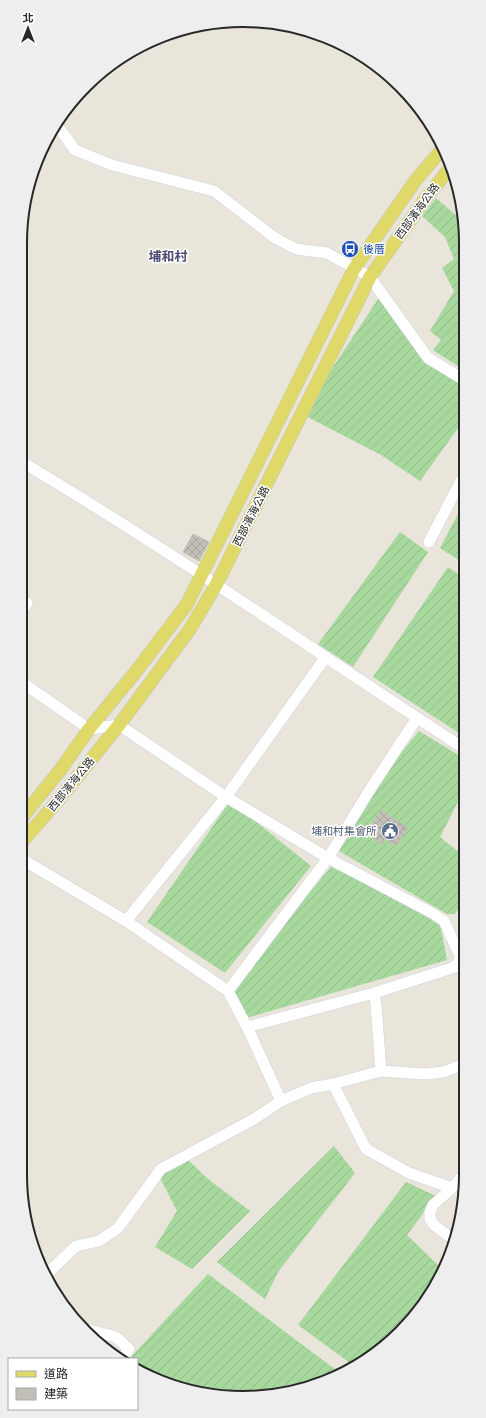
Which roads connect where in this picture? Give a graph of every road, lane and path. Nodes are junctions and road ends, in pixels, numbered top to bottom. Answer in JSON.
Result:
{"nodes":[{"id":1,"x":60,"y":129,"type":"edge"},
{"id":2,"x":439,"y":152,"type":"edge"},
{"id":3,"x":447,"y":172,"type":"edge"},
{"id":4,"x":354,"y":269,"type":"junction"},
{"id":5,"x":370,"y":277,"type":"junction"},
{"id":6,"x":459,"y":377,"type":"edge"},
{"id":7,"x":27,"y":465,"type":"edge"},
{"id":8,"x":459,"y":484,"type":"edge"},
{"id":9,"x":429,"y":542,"type":"dead end"},
{"id":10,"x":202,"y":575,"type":"junction"},
{"id":11,"x":216,"y":585,"type":"junction"},
{"id":12,"x":325,"y":658,"type":"junction"},
{"id":13,"x":27,"y":687,"type":"edge"},
{"id":14,"x":417,"y":718,"type":"junction"},
{"id":15,"x":119,"y":725,"type":"junction"},
{"id":16,"x":89,"y":729,"type":"junction"},
{"id":17,"x":459,"y":745,"type":"edge"},
{"id":18,"x":226,"y":797,"type":"junction"},
{"id":19,"x":27,"y":811,"type":"edge"},
{"id":20,"x":27,"y":827,"type":"edge"},
{"id":21,"x":328,"y":858,"type":"junction"},
{"id":22,"x":27,"y":862,"type":"edge"},
{"id":23,"x":126,"y":921,"type":"junction"},
{"id":24,"x":459,"y":950,"type":"edge"},
{"id":25,"x":459,"y":964,"type":"edge"},
{"id":26,"x":228,"y":991,"type":"junction"},
{"id":27,"x":374,"y":993,"type":"junction"},
{"id":28,"x":247,"y":1027,"type":"junction"},
{"id":29,"x":459,"y":1066,"type":"edge"},
{"id":30,"x":381,"y":1071,"type":"junction"},
{"id":31,"x":333,"y":1084,"type":"junction"},
{"id":32,"x":281,"y":1101,"type":"junction"},
{"id":33,"x":459,"y":1180,"type":"edge"},
{"id":34,"x":452,"y":1188,"type":"junction"},
{"id":35,"x":450,"y":1237,"type":"edge"},
{"id":36,"x":49,"y":1271,"type":"edge"},
{"id":37,"x":94,"y":1331,"type":"edge"},
{"id":38,"x":124,"y":1356,"type":"edge"}],
"edges":[{"from":1,"to":4,"type":"street"},
{"from":2,"to":4,"type":"main road","name":"西部濱海公路"},
{"from":3,"to":5,"type":"main road","name":"西部濱海公路"},
{"from":4,"to":5,"type":"street"},
{"from":4,"to":10,"type":"main road","name":"西部濱海公路"},
{"from":5,"to":6,"type":"street"},
{"from":5,"to":11,"type":"main road","name":"西部濱海公路"},
{"from":7,"to":10,"type":"street"},
{"from":8,"to":9,"type":"street"},
{"from":10,"to":11,"type":"street"},
{"from":10,"to":16,"type":"main road","name":"西部濱海公路"},
{"from":11,"to":12,"type":"street"},
{"from":11,"to":15,"type":"main road","name":"西部濱海公路"},
{"from":12,"to":14,"type":"street"},
{"from":12,"to":18,"type":"street"},
{"from":13,"to":16,"type":"street"},
{"from":14,"to":17,"type":"street"},
{"from":14,"to":21,"type":"street"},
{"from":15,"to":16,"type":"street"},
{"from":15,"to":18,"type":"street"},
{"from":15,"to":20,"type":"main road","name":"西部濱海公路"},
{"from":16,"to":19,"type":"main road","name":"西部濱海公路"},
{"from":18,"to":21,"type":"street"},
{"from":18,"to":23,"type":"street"},
{"from":21,"to":24,"type":"street"},
{"from":21,"to":26,"type":"street"},
{"from":22,"to":23,"type":"street"},
{"from":23,"to":26,"type":"street"},
{"from":25,"to":27,"type":"street"},
{"from":26,"to":28,"type":"street"},
{"from":27,"to":28,"type":"street"},
{"from":27,"to":30,"type":"street"},
{"from":28,"to":32,"type":"street"},
{"from":29,"to":30,"type":"street"},
{"from":30,"to":31,"type":"street"},
{"from":31,"to":32,"type":"street"},
{"from":31,"to":34,"type":"street"},
{"from":32,"to":36,"type":"street"},
{"from":33,"to":34,"type":"street"},
{"from":34,"to":35,"type":"street"},
{"from":37,"to":38,"type":"street"}]}
